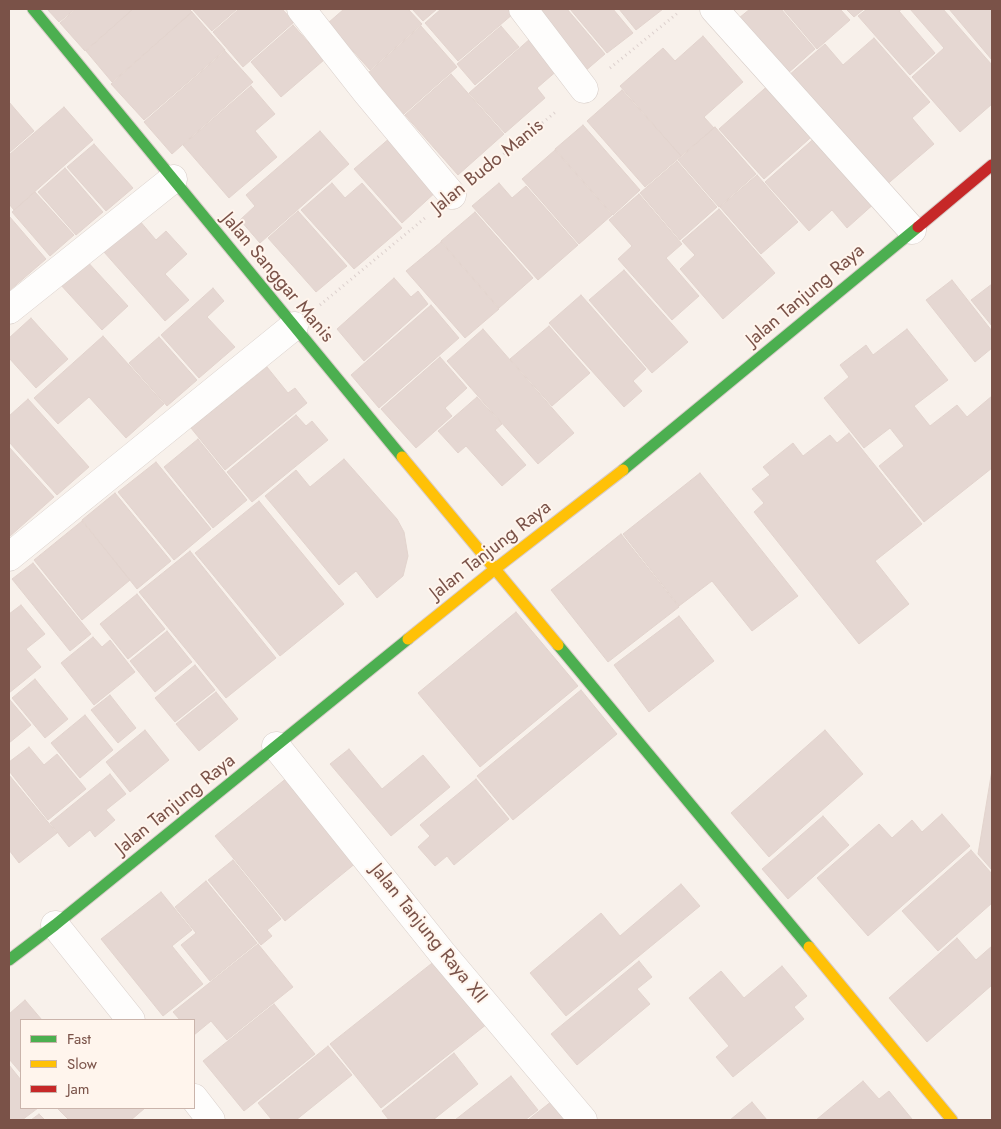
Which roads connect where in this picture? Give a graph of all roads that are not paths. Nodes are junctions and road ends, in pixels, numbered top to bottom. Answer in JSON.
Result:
{"nodes":[{"id":1,"x":33,"y":9,"type":"edge"},
{"id":2,"x":301,"y":9,"type":"edge"},
{"id":3,"x":523,"y":9,"type":"edge"},
{"id":4,"x":714,"y":9,"type":"edge"},
{"id":5,"x":584,"y":88,"type":"road end"},
{"id":6,"x":992,"y":165,"type":"edge"},
{"id":7,"x":173,"y":179,"type":"junction"},
{"id":8,"x":452,"y":195,"type":"road end"},
{"id":9,"x":912,"y":230,"type":"junction"},
{"id":10,"x":9,"y":310,"type":"edge"},
{"id":11,"x":294,"y":326,"type":"junction"},
{"id":12,"x":9,"y":558,"type":"edge"},
{"id":13,"x":495,"y":569,"type":"junction"},
{"id":14,"x":276,"y":746,"type":"junction"},
{"id":15,"x":55,"y":925,"type":"junction"},
{"id":16,"x":9,"y":960,"type":"edge"},
{"id":17,"x":131,"y":1019,"type":"edge"},
{"id":18,"x":195,"y":1099,"type":"edge"},
{"id":19,"x":211,"y":1120,"type":"edge"},
{"id":20,"x":583,"y":1120,"type":"edge"},
{"id":21,"x":952,"y":1120,"type":"edge"}],
"edges":[{"from":1,"to":7,"type":"street","name":"Jalan Sanggar Manis"},
{"from":2,"to":8,"type":"street"},
{"from":3,"to":5,"type":"street"},
{"from":4,"to":9,"type":"street"},
{"from":6,"to":9,"type":"street","name":"Jalan Tanjung Raya"},
{"from":7,"to":10,"type":"street"},
{"from":7,"to":11,"type":"street","name":"Jalan Sanggar Manis"},
{"from":9,"to":13,"type":"street","name":"Jalan Tanjung Raya"},
{"from":11,"to":12,"type":"street"},
{"from":11,"to":13,"type":"street","name":"Jalan Sanggar Manis"},
{"from":13,"to":14,"type":"street","name":"Jalan Tanjung Raya"},
{"from":13,"to":21,"type":"street","name":"Jalan Sanggar Manis"},
{"from":14,"to":15,"type":"street","name":"Jalan Tanjung Raya"},
{"from":14,"to":20,"type":"street","name":"Jalan Tanjung Raya XII"},
{"from":15,"to":16,"type":"street","name":"Jalan Tanjung Raya"},
{"from":15,"to":17,"type":"street"},
{"from":18,"to":19,"type":"street"}]}
